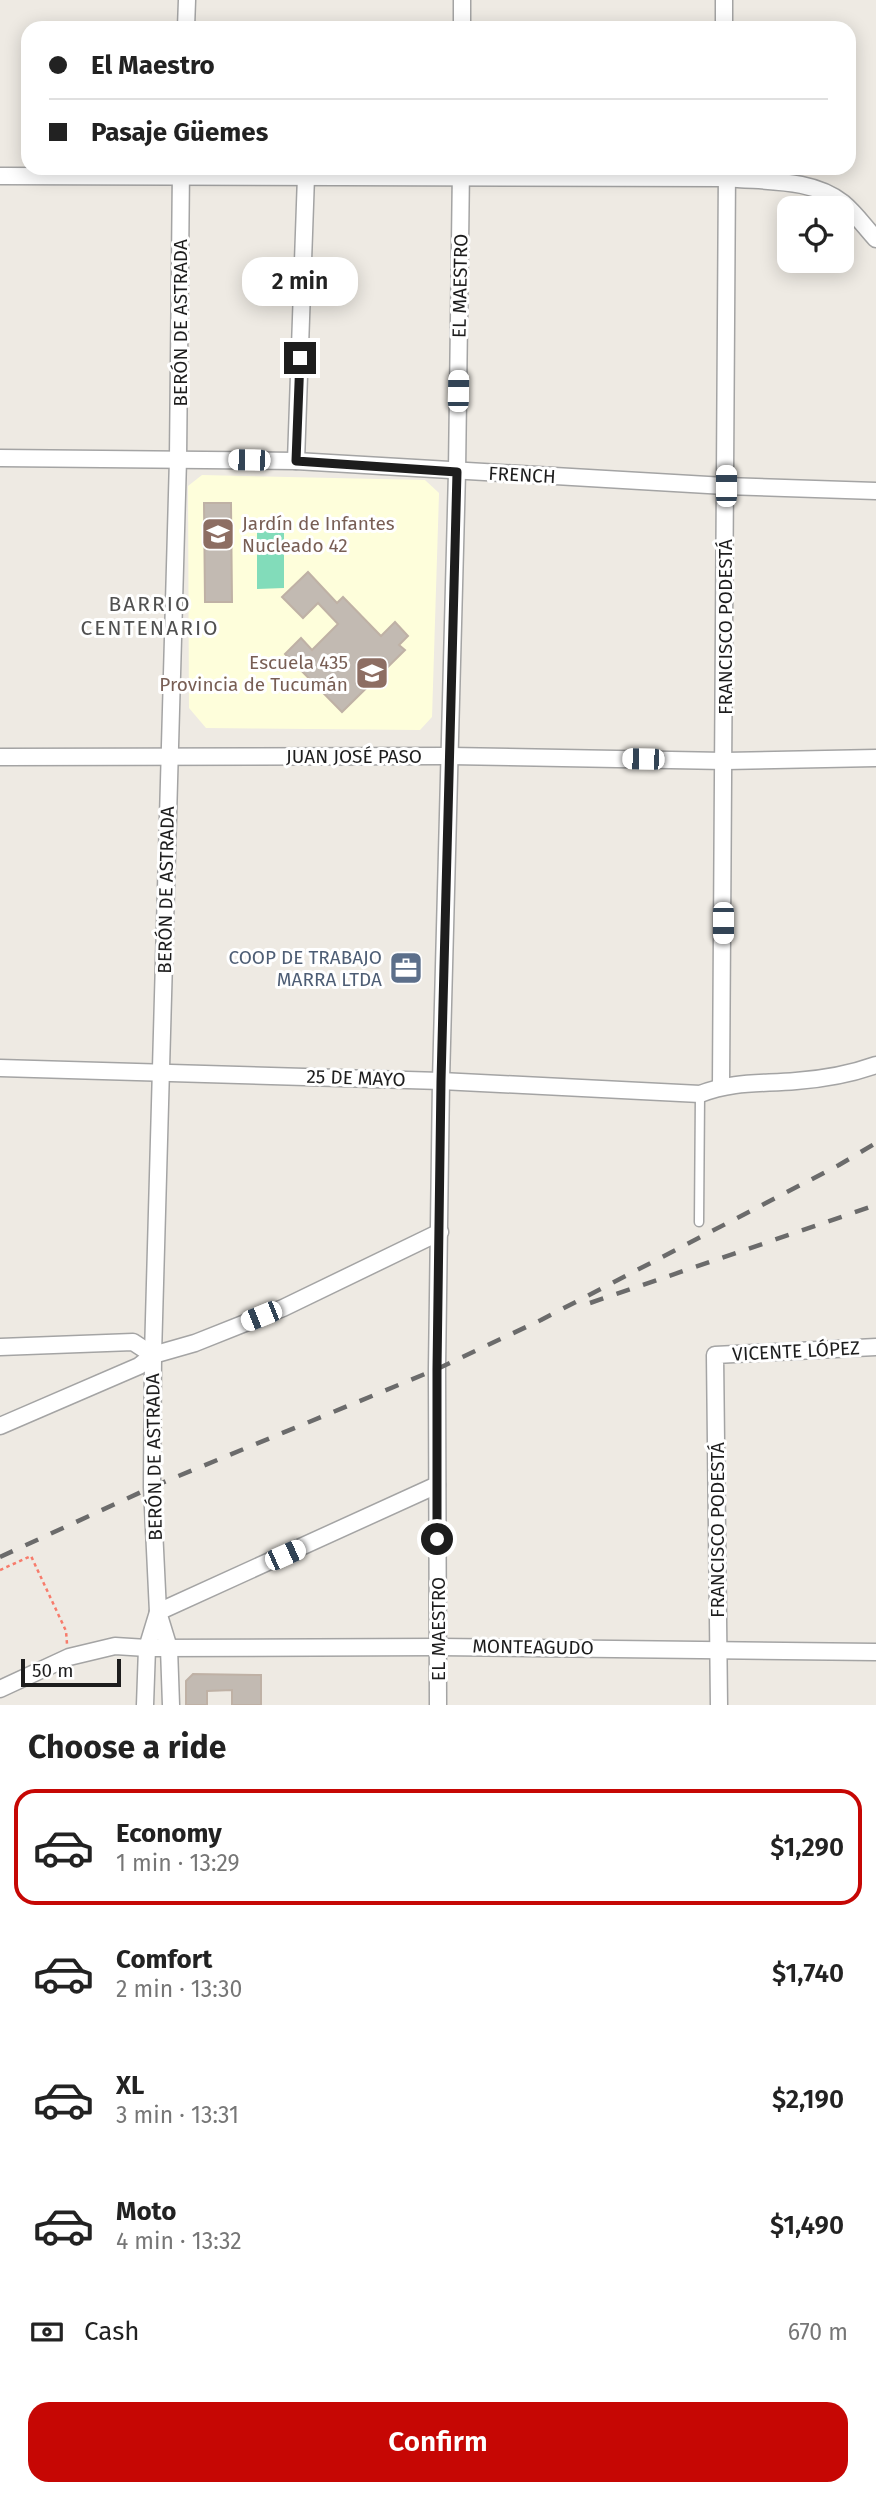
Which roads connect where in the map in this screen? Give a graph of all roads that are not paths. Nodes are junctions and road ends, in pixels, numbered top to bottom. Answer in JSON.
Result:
{"nodes":[{"id":1,"x":187,"y":0,"type":"edge"},
{"id":2,"x":462,"y":0,"type":"edge"},
{"id":3,"x":724,"y":0,"type":"edge"},
{"id":4,"x":186,"y":21,"type":"edge"},
{"id":5,"x":462,"y":21,"type":"edge"},
{"id":6,"x":724,"y":21,"type":"edge"},
{"id":7,"x":45,"y":175,"type":"edge"},
{"id":8,"x":181,"y":175,"type":"edge"},
{"id":9,"x":275,"y":175,"type":"edge"},
{"id":10,"x":345,"y":175,"type":"edge"},
{"id":11,"x":461,"y":175,"type":"edge"},
{"id":12,"x":727,"y":175,"type":"edge"},
{"id":13,"x":740,"y":175,"type":"edge"},
{"id":14,"x":0,"y":176,"type":"edge"},
{"id":15,"x":306,"y":176,"type":"junction"},
{"id":16,"x":876,"y":239,"type":"edge"},
{"id":17,"x":0,"y":458,"type":"edge"},
{"id":18,"x":178,"y":459,"type":"junction"},
{"id":19,"x":296,"y":461,"type":"junction"},
{"id":20,"x":457,"y":472,"type":"junction"},
{"id":21,"x":726,"y":486,"type":"junction"},
{"id":22,"x":876,"y":491,"type":"edge"},
{"id":23,"x":169,"y":755,"type":"junction"},
{"id":24,"x":450,"y":756,"type":"junction"},
{"id":25,"x":0,"y":757,"type":"edge"},
{"id":26,"x":876,"y":758,"type":"edge"},
{"id":27,"x":725,"y":761,"type":"junction"},
{"id":28,"x":876,"y":1065,"type":"edge"},
{"id":29,"x":0,"y":1068,"type":"edge"},
{"id":30,"x":161,"y":1072,"type":"junction"},
{"id":31,"x":441,"y":1081,"type":"junction"},
{"id":32,"x":722,"y":1085,"type":"junction"},
{"id":33,"x":700,"y":1094,"type":"junction"},
{"id":34,"x":699,"y":1222,"type":"dead end"},
{"id":35,"x":440,"y":1232,"type":"junction"},
{"id":36,"x":0,"y":1347,"type":"edge"},
{"id":37,"x":876,"y":1347,"type":"edge"},
{"id":38,"x":153,"y":1355,"type":"junction"},
{"id":39,"x":716,"y":1355,"type":"joint"},
{"id":40,"x":0,"y":1426,"type":"edge"},
{"id":41,"x":437,"y":1485,"type":"junction"},
{"id":42,"x":158,"y":1612,"type":"junction"},
{"id":43,"x":439,"y":1647,"type":"junction"},
{"id":44,"x":147,"y":1648,"type":"junction"},
{"id":45,"x":169,"y":1648,"type":"junction"},
{"id":46,"x":718,"y":1649,"type":"junction"},
{"id":47,"x":876,"y":1652,"type":"edge"},
{"id":48,"x":0,"y":1689,"type":"edge"},
{"id":49,"x":145,"y":1705,"type":"edge"},
{"id":50,"x":170,"y":1705,"type":"edge"},
{"id":51,"x":438,"y":1705,"type":"edge"},
{"id":52,"x":719,"y":1705,"type":"edge"}],
"edges":[{"from":1,"to":4,"type":"street"},
{"from":2,"to":5,"type":"street"},
{"from":3,"to":6,"type":"street"},
{"from":7,"to":14,"type":"street"},
{"from":8,"to":18,"type":"street","name":"BERÓN DE ASTRADA"},
{"from":9,"to":15,"type":"street"},
{"from":10,"to":15,"type":"street"},
{"from":11,"to":20,"type":"street","name":"EL MAESTRO"},
{"from":12,"to":21,"type":"street","name":"FRANCISCO PODESTÁ"},
{"from":13,"to":16,"type":"street"},
{"from":15,"to":19,"type":"street"},
{"from":17,"to":18,"type":"street","name":"FRENCH"},
{"from":18,"to":19,"type":"street","name":"FRENCH"},
{"from":18,"to":23,"type":"street","name":"BERÓN DE ASTRADA"},
{"from":19,"to":20,"type":"street","name":"FRENCH"},
{"from":20,"to":21,"type":"street","name":"FRENCH"},
{"from":20,"to":24,"type":"street","name":"EL MAESTRO"},
{"from":21,"to":22,"type":"street","name":"FRENCH"},
{"from":21,"to":27,"type":"street","name":"FRANCISCO PODESTÁ"},
{"from":23,"to":24,"type":"street","name":"JUAN JOSÉ PASO"},
{"from":23,"to":25,"type":"street","name":"JUAN JOSÉ PASO"},
{"from":23,"to":30,"type":"street","name":"BERÓN DE ASTRADA"},
{"from":24,"to":27,"type":"street","name":"JUAN JOSÉ PASO"},
{"from":24,"to":31,"type":"street","name":"EL MAESTRO"},
{"from":26,"to":27,"type":"street","name":"JUAN JOSÉ PASO"},
{"from":27,"to":32,"type":"street","name":"FRANCISCO PODESTÁ"},
{"from":28,"to":32,"type":"street","name":"25 DE MAYO"},
{"from":29,"to":30,"type":"street","name":"25 DE MAYO"},
{"from":30,"to":31,"type":"street","name":"25 DE MAYO"},
{"from":30,"to":38,"type":"street","name":"BERÓN DE ASTRADA"},
{"from":31,"to":33,"type":"street","name":"25 DE MAYO"},
{"from":31,"to":35,"type":"street","name":"EL MAESTRO"},
{"from":32,"to":33,"type":"street","name":"25 DE MAYO"},
{"from":33,"to":34,"type":"lane"},
{"from":35,"to":38,"type":"street"},
{"from":35,"to":41,"type":"street","name":"EL MAESTRO"},
{"from":36,"to":38,"type":"street"},
{"from":37,"to":39,"type":"street","name":"VICENTE LÓPEZ"},
{"from":38,"to":40,"type":"street"},
{"from":38,"to":42,"type":"street","name":"BERÓN DE ASTRADA"},
{"from":39,"to":46,"type":"street","name":"FRANCISCO PODESTÁ"},
{"from":41,"to":42,"type":"street"},
{"from":41,"to":43,"type":"street","name":"EL MAESTRO"},
{"from":42,"to":44,"type":"street"},
{"from":42,"to":45,"type":"street"},
{"from":43,"to":45,"type":"street","name":"MONTEAGUDO"},
{"from":43,"to":46,"type":"street","name":"MONTEAGUDO"},
{"from":43,"to":51,"type":"street","name":"EL MAESTRO"},
{"from":44,"to":45,"type":"street","name":"MONTEAGUDO"},
{"from":44,"to":48,"type":"street","name":"MONTEAGUDO"},
{"from":44,"to":49,"type":"street"},
{"from":45,"to":50,"type":"street"},
{"from":46,"to":47,"type":"street","name":"MONTEAGUDO"},
{"from":46,"to":52,"type":"street","name":"FRANCISCO PODESTÁ"}]}
